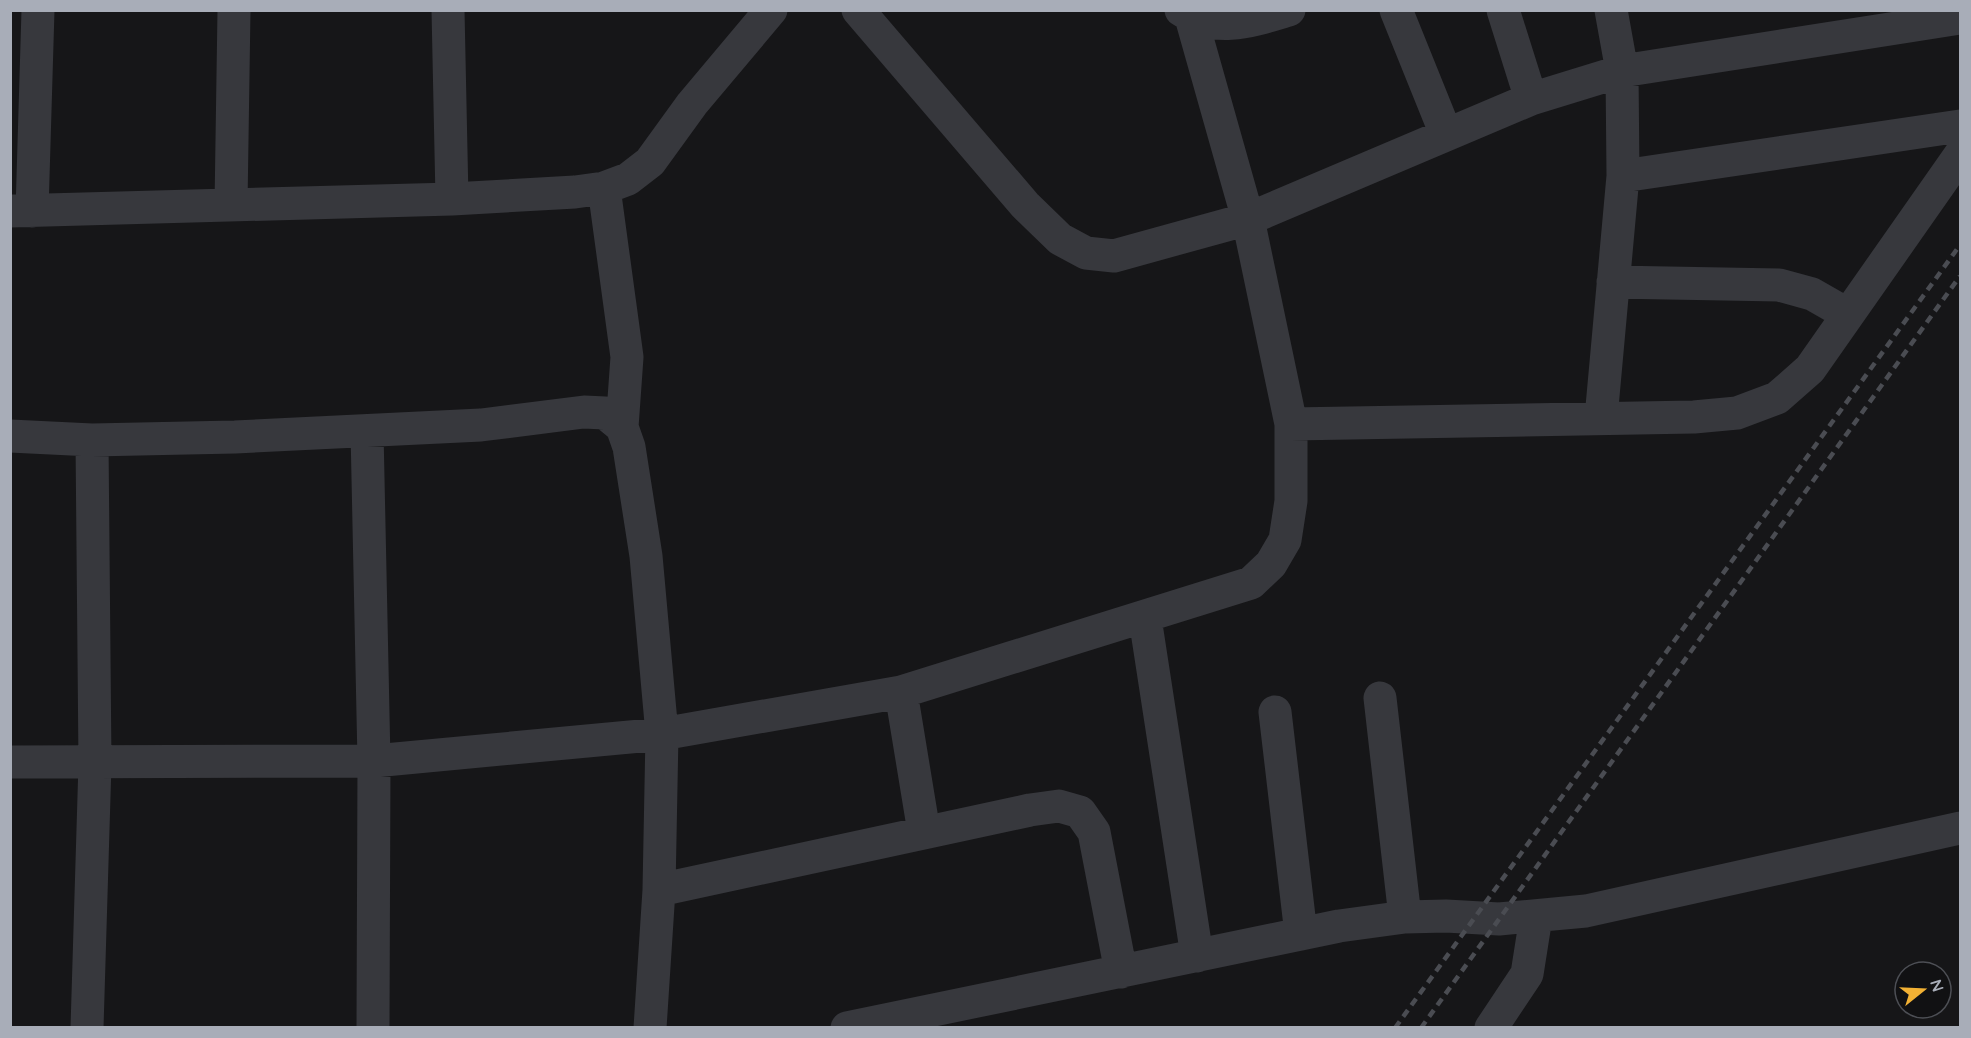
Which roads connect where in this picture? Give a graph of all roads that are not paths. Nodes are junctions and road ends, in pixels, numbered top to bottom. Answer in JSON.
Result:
{"nodes":[{"id":1,"x":38,"y":10,"type":"edge"},
{"id":2,"x":234,"y":10,"type":"edge"},
{"id":3,"x":448,"y":10,"type":"edge"},
{"id":4,"x":771,"y":10,"type":"edge"},
{"id":5,"x":858,"y":10,"type":"edge"},
{"id":6,"x":1289,"y":10,"type":"edge"},
{"id":7,"x":1395,"y":10,"type":"edge"},
{"id":8,"x":1503,"y":10,"type":"edge"},
{"id":9,"x":1611,"y":10,"type":"edge"},
{"id":10,"x":1186,"y":12,"type":"edge"},
{"id":11,"x":1940,"y":17,"type":"edge"},
{"id":12,"x":1622,"y":71,"type":"junction"},
{"id":13,"x":1531,"y":99,"type":"junction"},
{"id":14,"x":1960,"y":126,"type":"edge"},
{"id":15,"x":1446,"y":134,"type":"junction"},
{"id":16,"x":1960,"y":155,"type":"edge"},
{"id":17,"x":1623,"y":176,"type":"junction"},
{"id":18,"x":604,"y":188,"type":"junction"},
{"id":19,"x":453,"y":199,"type":"junction"},
{"id":20,"x":231,"y":205,"type":"junction"},
{"id":21,"x":21,"y":211,"type":"edge"},
{"id":22,"x":1248,"y":219,"type":"junction"},
{"id":23,"x":1613,"y":282,"type":"junction"},
{"id":24,"x":1847,"y":314,"type":"junction"},
{"id":25,"x":1601,"y":418,"type":"junction"},
{"id":26,"x":1291,"y":424,"type":"junction"},
{"id":27,"x":622,"y":427,"type":"junction"},
{"id":28,"x":367,"y":431,"type":"junction"},
{"id":29,"x":10,"y":436,"type":"edge"},
{"id":30,"x":92,"y":440,"type":"junction"},
{"id":31,"x":1146,"y":618,"type":"junction"},
{"id":32,"x":901,"y":692,"type":"junction"},
{"id":33,"x":1380,"y":698,"type":"dead end"},
{"id":34,"x":1275,"y":712,"type":"dead end"},
{"id":35,"x":662,"y":734,"type":"junction"},
{"id":36,"x":374,"y":760,"type":"junction"},
{"id":37,"x":10,"y":762,"type":"edge"},
{"id":38,"x":95,"y":763,"type":"junction"},
{"id":39,"x":1960,"y":828,"type":"edge"},
{"id":40,"x":924,"y":832,"type":"junction"},
{"id":41,"x":659,"y":890,"type":"junction"},
{"id":42,"x":1405,"y":917,"type":"junction"},
{"id":43,"x":1536,"y":917,"type":"junction"},
{"id":44,"x":1301,"y":934,"type":"junction"},
{"id":45,"x":1197,"y":956,"type":"junction"},
{"id":46,"x":1121,"y":972,"type":"junction"},
{"id":47,"x":87,"y":1028,"type":"edge"},
{"id":48,"x":373,"y":1028,"type":"edge"},
{"id":49,"x":650,"y":1028,"type":"edge"},
{"id":50,"x":847,"y":1028,"type":"edge"},
{"id":51,"x":1491,"y":1028,"type":"edge"}],
"edges":[{"from":1,"to":21,"type":"street"},
{"from":2,"to":20,"type":"street"},
{"from":3,"to":19,"type":"street"},
{"from":4,"to":18,"type":"street"},
{"from":5,"to":22,"type":"street"},
{"from":6,"to":10,"type":"street"},
{"from":7,"to":15,"type":"street"},
{"from":8,"to":13,"type":"street"},
{"from":9,"to":12,"type":"street"},
{"from":10,"to":22,"type":"street"},
{"from":11,"to":12,"type":"street"},
{"from":12,"to":13,"type":"street"},
{"from":12,"to":17,"type":"street"},
{"from":13,"to":15,"type":"street"},
{"from":14,"to":17,"type":"street"},
{"from":15,"to":22,"type":"street"},
{"from":16,"to":24,"type":"street"},
{"from":17,"to":23,"type":"street"},
{"from":18,"to":19,"type":"street"},
{"from":18,"to":27,"type":"street"},
{"from":19,"to":20,"type":"street"},
{"from":20,"to":21,"type":"street"},
{"from":22,"to":26,"type":"street"},
{"from":23,"to":24,"type":"street"},
{"from":23,"to":25,"type":"street"},
{"from":24,"to":25,"type":"street"},
{"from":25,"to":26,"type":"street"},
{"from":26,"to":31,"type":"street"},
{"from":27,"to":28,"type":"street"},
{"from":27,"to":35,"type":"street"},
{"from":28,"to":30,"type":"street"},
{"from":28,"to":36,"type":"street"},
{"from":29,"to":30,"type":"street"},
{"from":30,"to":38,"type":"street"},
{"from":31,"to":32,"type":"street"},
{"from":31,"to":45,"type":"street"},
{"from":32,"to":35,"type":"street"},
{"from":32,"to":40,"type":"street"},
{"from":33,"to":42,"type":"street"},
{"from":34,"to":44,"type":"street"},
{"from":35,"to":36,"type":"street"},
{"from":35,"to":41,"type":"street"},
{"from":36,"to":38,"type":"street"},
{"from":36,"to":48,"type":"street"},
{"from":37,"to":38,"type":"street"},
{"from":38,"to":47,"type":"street"},
{"from":39,"to":43,"type":"street"},
{"from":40,"to":41,"type":"street"},
{"from":40,"to":46,"type":"street"},
{"from":41,"to":49,"type":"street"},
{"from":42,"to":43,"type":"street"},
{"from":42,"to":44,"type":"street"},
{"from":43,"to":51,"type":"street"},
{"from":44,"to":45,"type":"street"},
{"from":45,"to":46,"type":"street"},
{"from":46,"to":50,"type":"street"}]}
